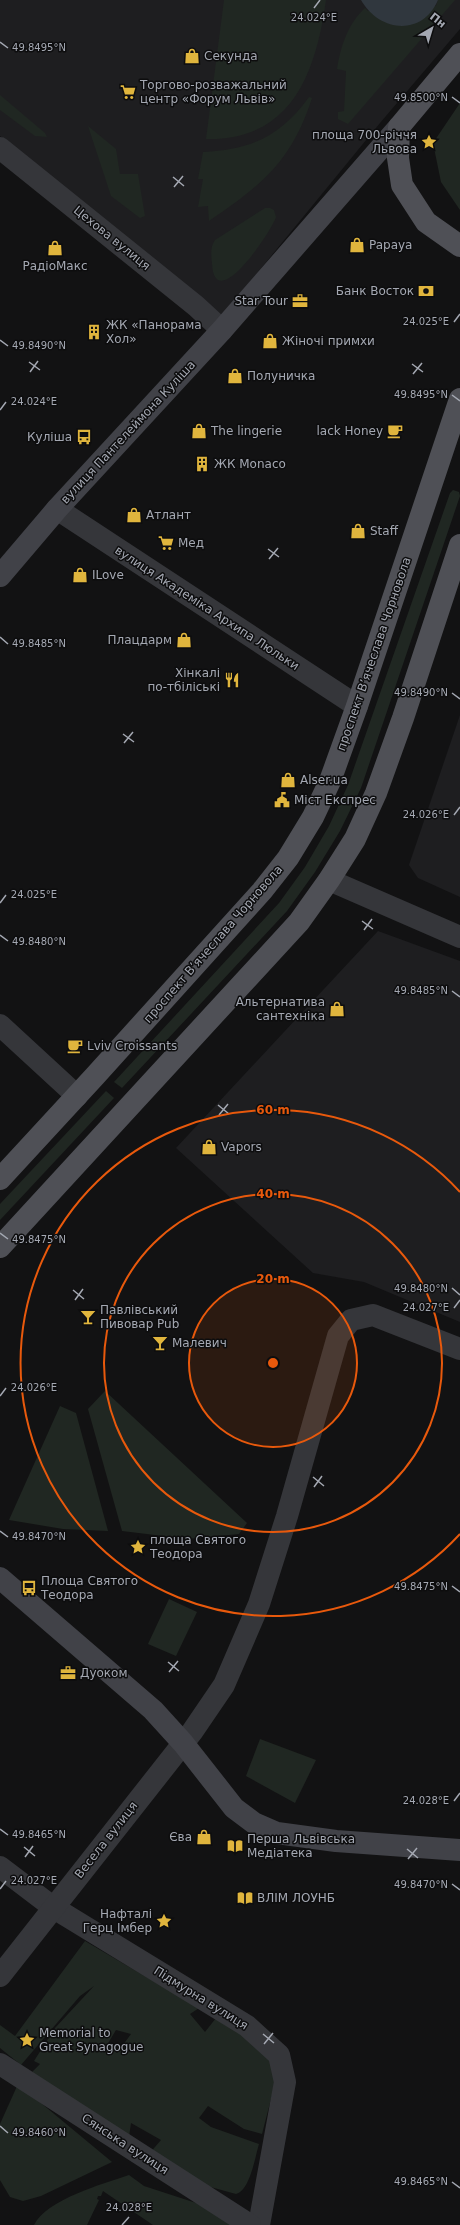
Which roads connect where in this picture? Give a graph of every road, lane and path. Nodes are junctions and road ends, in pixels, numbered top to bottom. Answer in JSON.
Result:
{"nodes":[{"id":1,"x":460,"y":54,"type":"edge"},
{"id":2,"x":399,"y":127,"type":"junction"},
{"id":3,"x":0,"y":148,"type":"edge"},
{"id":4,"x":460,"y":246,"type":"edge"},
{"id":5,"x":222,"y":330,"type":"junction"},
{"id":6,"x":460,"y":399,"type":"edge"},
{"id":7,"x":57,"y":509,"type":"junction"},
{"id":8,"x":460,"y":545,"type":"edge"},
{"id":9,"x":0,"y":576,"type":"edge"},
{"id":10,"x":357,"y":706,"type":"junction"},
{"id":11,"x":329,"y":880,"type":"junction"},
{"id":12,"x":460,"y":937,"type":"edge"},
{"id":13,"x":0,"y":1024,"type":"edge"},
{"id":14,"x":77,"y":1096,"type":"junction"},
{"id":15,"x":0,"y":1179,"type":"edge"},
{"id":16,"x":0,"y":1247,"type":"edge"},
{"id":17,"x":460,"y":1349,"type":"edge"},
{"id":18,"x":0,"y":1578,"type":"edge"},
{"id":19,"x":183,"y":1743,"type":"junction"},
{"id":20,"x":460,"y":1850,"type":"edge"},
{"id":21,"x":0,"y":1867,"type":"edge"},
{"id":22,"x":54,"y":1908,"type":"junction"},
{"id":23,"x":0,"y":1976,"type":"edge"},
{"id":24,"x":0,"y":2064,"type":"edge"},
{"id":25,"x":250,"y":2225,"type":"edge"},
{"id":26,"x":259,"y":2225,"type":"edge"}],
"edges":[{"from":1,"to":2,"type":"main road"},
{"from":2,"to":4,"type":"main road"},
{"from":2,"to":5,"type":"street","name":"вулиця Пантелеймона Куліша"},
{"from":3,"to":5,"type":"street","name":"Цехова вулиця"},
{"from":5,"to":7,"type":"street","name":"вулиця Пантелеймона Куліша"},
{"from":6,"to":10,"type":"main road","name":"проспект Вʼячеслава Чорновола"},
{"from":7,"to":9,"type":"street","name":"вулиця Пантелеймона Куліша"},
{"from":7,"to":10,"type":"street","name":"вулиця Академіка Архипа Люльки"},
{"from":8,"to":11,"type":"main road"},
{"from":10,"to":14,"type":"main road","name":"проспект Вʼячеслава Чорновола"},
{"from":11,"to":12,"type":"street"},
{"from":11,"to":16,"type":"main road"},
{"from":13,"to":14,"type":"street"},
{"from":14,"to":15,"type":"main road","name":"проспект Вʼячеслава Чорновола"},
{"from":17,"to":19,"type":"street"},
{"from":18,"to":19,"type":"street"},
{"from":19,"to":20,"type":"street"},
{"from":19,"to":22,"type":"street","name":"Весела вулиця"},
{"from":21,"to":22,"type":"street","name":"Підмурна вулиця"},
{"from":22,"to":23,"type":"street","name":"Весела вулиця"},
{"from":22,"to":26,"type":"street","name":"Підмурна вулиця"},
{"from":24,"to":25,"type":"street","name":"Сянська вулиця"}]}
